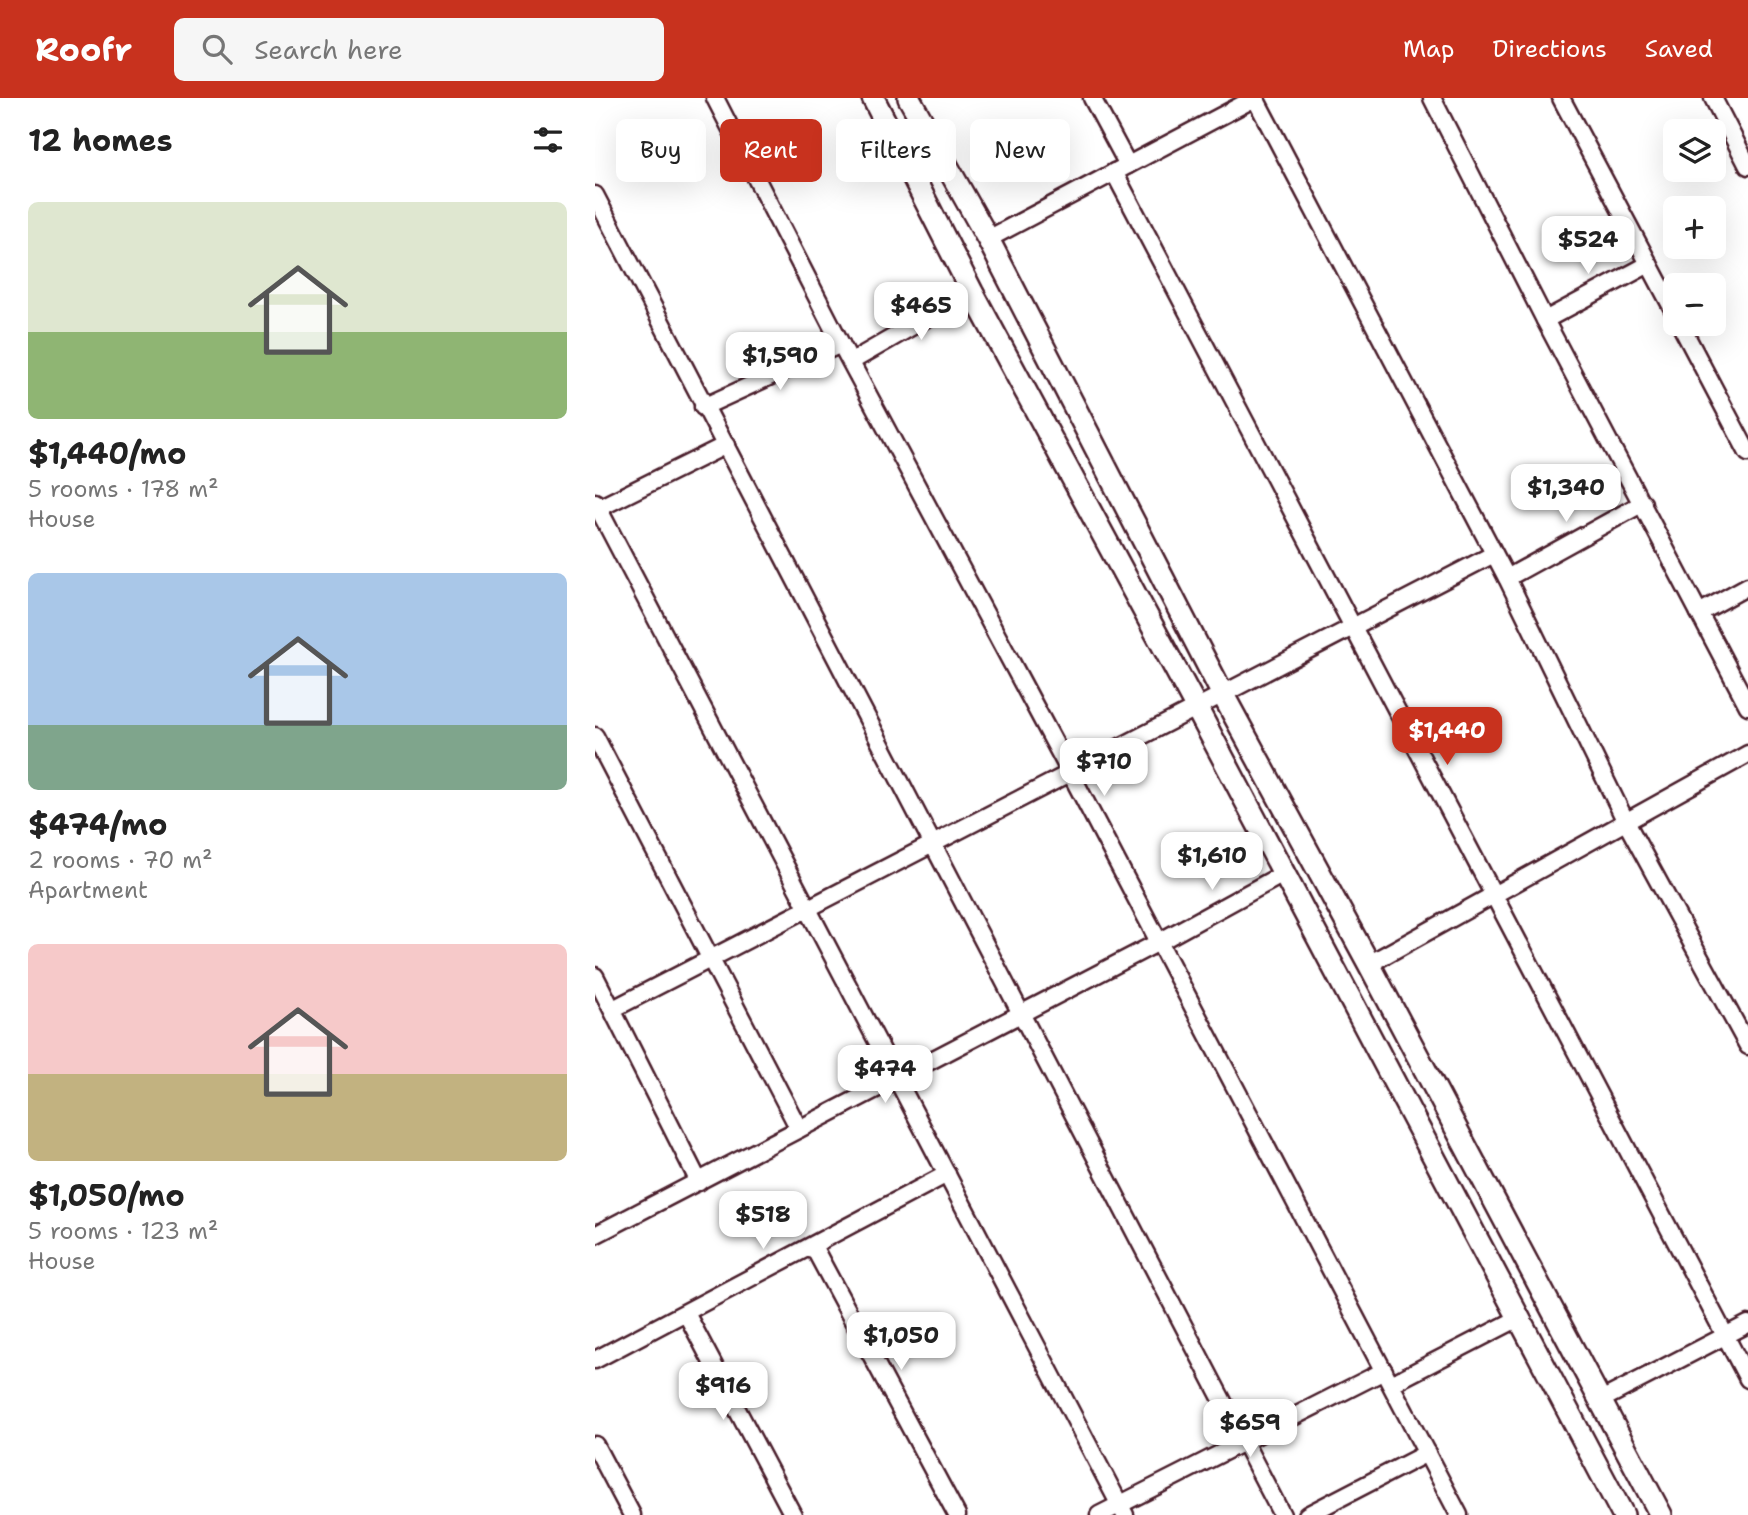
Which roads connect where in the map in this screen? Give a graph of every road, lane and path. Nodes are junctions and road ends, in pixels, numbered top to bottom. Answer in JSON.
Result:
{"nodes":[{"id":1,"x":715,"y":98,"type":"edge"},
{"id":2,"x":873,"y":98,"type":"edge"},
{"id":3,"x":909,"y":98,"type":"edge"},
{"id":4,"x":1092,"y":98,"type":"edge"},
{"id":5,"x":1432,"y":98,"type":"edge"},
{"id":6,"x":1561,"y":98,"type":"edge"},
{"id":7,"x":1713,"y":98,"type":"edge"},
{"id":8,"x":1748,"y":166,"type":"edge"},
{"id":9,"x":1121,"y":168,"type":"junction"},
{"id":10,"x":595,"y":195,"type":"edge"},
{"id":11,"x":988,"y":239,"type":"junction"},
{"id":12,"x":1649,"y":264,"type":"junction"},
{"id":13,"x":1663,"y":290,"type":"edge"},
{"id":14,"x":972,"y":292,"type":"junction"},
{"id":15,"x":1545,"y":320,"type":"junction"},
{"id":16,"x":1686,"y":336,"type":"edge"},
{"id":17,"x":841,"y":344,"type":"junction"},
{"id":18,"x":852,"y":361,"type":"junction"},
{"id":19,"x":703,"y":407,"type":"junction"},
{"id":20,"x":726,"y":444,"type":"junction"},
{"id":21,"x":1748,"y":453,"type":"edge"},
{"id":22,"x":1643,"y":503,"type":"junction"},
{"id":23,"x":596,"y":507,"type":"edge"},
{"id":24,"x":1494,"y":554,"type":"junction"},
{"id":25,"x":1507,"y":578,"type":"junction"},
{"id":26,"x":1748,"y":586,"type":"edge"},
{"id":27,"x":1699,"y":613,"type":"junction"},
{"id":28,"x":1352,"y":626,"type":"junction"},
{"id":29,"x":1222,"y":693,"type":"junction"},
{"id":30,"x":1748,"y":706,"type":"edge"},
{"id":31,"x":1196,"y":707,"type":"junction"},
{"id":32,"x":595,"y":736,"type":"edge"},
{"id":33,"x":1748,"y":754,"type":"edge"},
{"id":34,"x":1070,"y":772,"type":"junction"},
{"id":35,"x":1626,"y":822,"type":"junction"},
{"id":36,"x":933,"y":843,"type":"junction"},
{"id":37,"x":1283,"y":874,"type":"junction"},
{"id":38,"x":1494,"y":896,"type":"junction"},
{"id":39,"x":807,"y":908,"type":"junction"},
{"id":40,"x":1159,"y":942,"type":"junction"},
{"id":41,"x":710,"y":958,"type":"junction"},
{"id":42,"x":1369,"y":964,"type":"junction"},
{"id":43,"x":595,"y":976,"type":"edge"},
{"id":44,"x":613,"y":1009,"type":"junction"},
{"id":45,"x":1021,"y":1013,"type":"junction"},
{"id":46,"x":1748,"y":1046,"type":"edge"},
{"id":47,"x":897,"y":1078,"type":"junction"},
{"id":48,"x":799,"y":1129,"type":"junction"},
{"id":49,"x":947,"y":1174,"type":"junction"},
{"id":50,"x":699,"y":1182,"type":"junction"},
{"id":51,"x":595,"y":1235,"type":"edge"},
{"id":52,"x":813,"y":1246,"type":"junction"},
{"id":53,"x":686,"y":1312,"type":"junction"},
{"id":54,"x":1519,"y":1318,"type":"junction"},
{"id":55,"x":1748,"y":1324,"type":"edge"},
{"id":56,"x":1726,"y":1336,"type":"junction"},
{"id":57,"x":595,"y":1360,"type":"edge"},
{"id":58,"x":1387,"y":1378,"type":"junction"},
{"id":59,"x":1748,"y":1379,"type":"edge"},
{"id":60,"x":1601,"y":1400,"type":"junction"},
{"id":61,"x":1244,"y":1442,"type":"junction"},
{"id":62,"x":595,"y":1445,"type":"edge"},
{"id":63,"x":1427,"y":1453,"type":"junction"},
{"id":64,"x":1123,"y":1510,"type":"edge"},
{"id":65,"x":632,"y":1515,"type":"edge"},
{"id":66,"x":793,"y":1515,"type":"edge"},
{"id":67,"x":957,"y":1515,"type":"edge"},
{"id":68,"x":1099,"y":1515,"type":"edge"},
{"id":69,"x":1282,"y":1515,"type":"edge"},
{"id":70,"x":1307,"y":1515,"type":"edge"},
{"id":71,"x":1459,"y":1515,"type":"edge"},
{"id":72,"x":1623,"y":1515,"type":"edge"},
{"id":73,"x":1661,"y":1515,"type":"edge"}],
"edges":[{"from":1,"to":17,"type":"street"},
{"from":2,"to":14,"type":"main road"},
{"from":3,"to":11,"type":"main road"},
{"from":4,"to":9,"type":"street"},
{"from":5,"to":15,"type":"street"},
{"from":6,"to":12,"type":"street"},
{"from":7,"to":8,"type":"street"},
{"from":9,"to":11,"type":"street"},
{"from":9,"to":24,"type":"street"},
{"from":9,"to":28,"type":"street"},
{"from":10,"to":19,"type":"street"},
{"from":11,"to":29,"type":"main road"},
{"from":12,"to":13,"type":"street"},
{"from":12,"to":15,"type":"street"},
{"from":14,"to":18,"type":"street"},
{"from":14,"to":31,"type":"main road"},
{"from":15,"to":22,"type":"street"},
{"from":16,"to":21,"type":"street"},
{"from":17,"to":18,"type":"street"},
{"from":17,"to":19,"type":"street"},
{"from":18,"to":34,"type":"street"},
{"from":19,"to":20,"type":"street"},
{"from":20,"to":23,"type":"street"},
{"from":20,"to":36,"type":"street"},
{"from":22,"to":25,"type":"street"},
{"from":22,"to":27,"type":"street"},
{"from":23,"to":39,"type":"street"},
{"from":24,"to":25,"type":"street"},
{"from":24,"to":28,"type":"street"},
{"from":25,"to":35,"type":"street"},
{"from":26,"to":27,"type":"street"},
{"from":27,"to":30,"type":"street"},
{"from":28,"to":29,"type":"street"},
{"from":28,"to":38,"type":"street"},
{"from":29,"to":31,"type":"street"},
{"from":29,"to":42,"type":"main road"},
{"from":31,"to":34,"type":"street"},
{"from":31,"to":37,"type":"main road"},
{"from":32,"to":41,"type":"street"},
{"from":33,"to":35,"type":"street"},
{"from":34,"to":36,"type":"street"},
{"from":34,"to":40,"type":"street"},
{"from":35,"to":38,"type":"street"},
{"from":35,"to":46,"type":"street"},
{"from":36,"to":39,"type":"street"},
{"from":36,"to":45,"type":"street"},
{"from":37,"to":40,"type":"street"},
{"from":37,"to":54,"type":"main road"},
{"from":38,"to":42,"type":"street"},
{"from":38,"to":56,"type":"street"},
{"from":39,"to":41,"type":"street"},
{"from":39,"to":47,"type":"street"},
{"from":40,"to":45,"type":"street"},
{"from":40,"to":58,"type":"street"},
{"from":41,"to":44,"type":"street"},
{"from":41,"to":48,"type":"street"},
{"from":42,"to":60,"type":"main road"},
{"from":43,"to":44,"type":"street"},
{"from":44,"to":50,"type":"street"},
{"from":45,"to":47,"type":"street"},
{"from":45,"to":61,"type":"street"},
{"from":47,"to":48,"type":"street"},
{"from":47,"to":49,"type":"street"},
{"from":48,"to":50,"type":"street"},
{"from":49,"to":52,"type":"street"},
{"from":49,"to":64,"type":"street"},
{"from":50,"to":51,"type":"street"},
{"from":52,"to":53,"type":"street"},
{"from":52,"to":67,"type":"street"},
{"from":53,"to":57,"type":"street"},
{"from":53,"to":66,"type":"street"},
{"from":54,"to":58,"type":"street"},
{"from":54,"to":72,"type":"main road"},
{"from":55,"to":56,"type":"street"},
{"from":56,"to":59,"type":"street"},
{"from":56,"to":60,"type":"street"},
{"from":58,"to":61,"type":"street"},
{"from":58,"to":63,"type":"street"},
{"from":60,"to":73,"type":"main road"},
{"from":61,"to":64,"type":"street"},
{"from":61,"to":69,"type":"street"},
{"from":62,"to":65,"type":"street"},
{"from":63,"to":70,"type":"street"},
{"from":63,"to":71,"type":"street"},
{"from":64,"to":68,"type":"street"}]}
